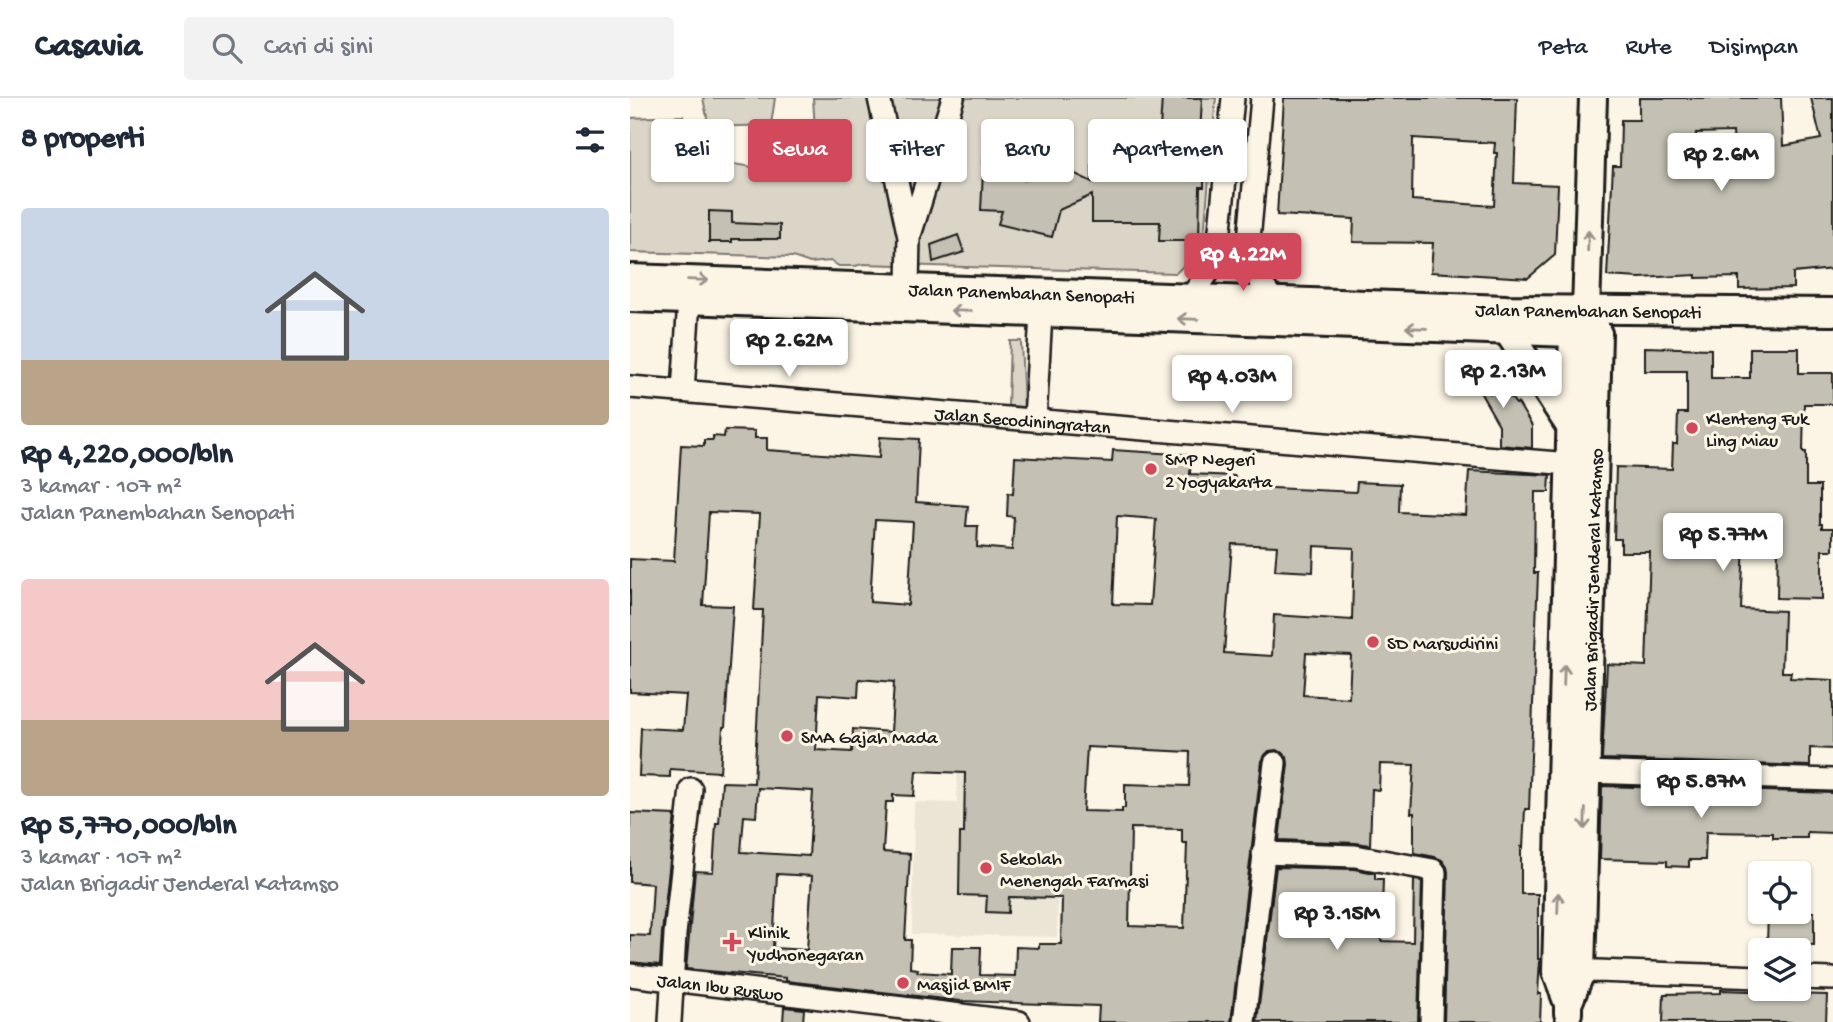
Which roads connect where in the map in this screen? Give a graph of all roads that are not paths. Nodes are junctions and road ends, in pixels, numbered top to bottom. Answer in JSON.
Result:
{"nodes":[{"id":1,"x":879,"y":98,"type":"edge"},
{"id":2,"x":953,"y":98,"type":"edge"},
{"id":3,"x":1233,"y":98,"type":"edge"},
{"id":4,"x":1262,"y":98,"type":"edge"},
{"id":5,"x":1593,"y":98,"type":"edge"},
{"id":6,"x":909,"y":237,"type":"junction"},
{"id":7,"x":1217,"y":260,"type":"junction"},
{"id":8,"x":1247,"y":262,"type":"junction"},
{"id":9,"x":630,"y":278,"type":"edge"},
{"id":10,"x":908,"y":288,"type":"junction"},
{"id":11,"x":1191,"y":297,"type":"junction"},
{"id":12,"x":630,"y":298,"type":"edge"},
{"id":13,"x":689,"y":300,"type":"junction"},
{"id":14,"x":1273,"y":300,"type":"junction"},
{"id":15,"x":1599,"y":310,"type":"junction"},
{"id":16,"x":1833,"y":312,"type":"edge"},
{"id":17,"x":1041,"y":314,"type":"junction"},
{"id":18,"x":1508,"y":332,"type":"junction"},
{"id":19,"x":1586,"y":334,"type":"junction"},
{"id":20,"x":630,"y":387,"type":"edge"},
{"id":21,"x":683,"y":391,"type":"junction"},
{"id":22,"x":1035,"y":420,"type":"junction"},
{"id":23,"x":1571,"y":428,"type":"junction"},
{"id":24,"x":1570,"y":464,"type":"junction"},
{"id":25,"x":1275,"y":763,"type":"dead end"},
{"id":26,"x":1586,"y":772,"type":"junction"},
{"id":27,"x":1833,"y":780,"type":"edge"},
{"id":28,"x":691,"y":789,"type":"dead end"},
{"id":29,"x":1263,"y":853,"type":"junction"},
{"id":30,"x":1581,"y":972,"type":"junction"},
{"id":31,"x":630,"y":975,"type":"edge"},
{"id":32,"x":1748,"y":977,"type":"edge"},
{"id":33,"x":1811,"y":978,"type":"edge"},
{"id":34,"x":1833,"y":979,"type":"edge"},
{"id":35,"x":673,"y":980,"type":"junction"},
{"id":36,"x":1568,"y":1013,"type":"edge"},
{"id":37,"x":670,"y":1022,"type":"edge"},
{"id":38,"x":1019,"y":1022,"type":"edge"},
{"id":39,"x":1244,"y":1022,"type":"edge"},
{"id":40,"x":1431,"y":1022,"type":"edge"}],
"edges":[{"from":1,"to":6,"type":"street"},
{"from":2,"to":6,"type":"street"},
{"from":3,"to":7,"type":"street"},
{"from":4,"to":8,"type":"street"},
{"from":15,"to":5,"type":"main road","one_way":true},
{"from":6,"to":10,"type":"street"},
{"from":7,"to":8,"type":"street"},
{"from":7,"to":11,"type":"street"},
{"from":8,"to":14,"type":"street"},
{"from":9,"to":10,"type":"main road","name":"Jalan Panembahan Senopati","one_way":true},
{"from":10,"to":11,"type":"main road","name":"Jalan Panembahan Senopati"},
{"from":11,"to":14,"type":"main road","name":"Jalan Panembahan Senopati"},
{"from":12,"to":13,"type":"main road","name":"Jalan Panembahan Senopati"},
{"from":17,"to":13,"type":"main road","name":"Jalan Panembahan Senopati","one_way":true},
{"from":13,"to":21,"type":"street"},
{"from":14,"to":15,"type":"main road","name":"Jalan Panembahan Senopati"},
{"from":15,"to":16,"type":"main road","name":"Jalan Panembahan Senopati"},
{"from":15,"to":19,"type":"main road","name":"Jalan Brigadir Jenderal Katamso"},
{"from":18,"to":17,"type":"main road","name":"Jalan Panembahan Senopati","one_way":true},
{"from":17,"to":22,"type":"street"},
{"from":18,"to":19,"type":"main road","name":"Jalan Panembahan Senopati"},
{"from":18,"to":23,"type":"main road"},
{"from":19,"to":23,"type":"main road","name":"Jalan Brigadir Jenderal Katamso"},
{"from":19,"to":26,"type":"main road","name":"Jalan Brigadir Jenderal Katamso"},
{"from":20,"to":21,"type":"street","name":"Jalan Secodiningratan"},
{"from":21,"to":22,"type":"street","name":"Jalan Secodiningratan"},
{"from":22,"to":24,"type":"street","name":"Jalan Secodiningratan"},
{"from":23,"to":24,"type":"main road","name":"Jalan Brigadir Jenderal Katamso"},
{"from":36,"to":24,"type":"main road","name":"Jalan Brigadir Jenderal Katamso","one_way":true},
{"from":25,"to":29,"type":"street"},
{"from":26,"to":27,"type":"street"},
{"from":26,"to":30,"type":"main road","name":"Jalan Brigadir Jenderal Katamso","one_way":true},
{"from":28,"to":35,"type":"street"},
{"from":29,"to":39,"type":"street"},
{"from":29,"to":40,"type":"street"},
{"from":30,"to":32,"type":"street"},
{"from":30,"to":36,"type":"main road","name":"Jalan Brigadir Jenderal Katamso"},
{"from":31,"to":35,"type":"street","name":"Jalan Ibu Ruswo"},
{"from":33,"to":34,"type":"street"},
{"from":35,"to":37,"type":"street"},
{"from":35,"to":38,"type":"street","name":"Jalan Ibu Ruswo"}]}
